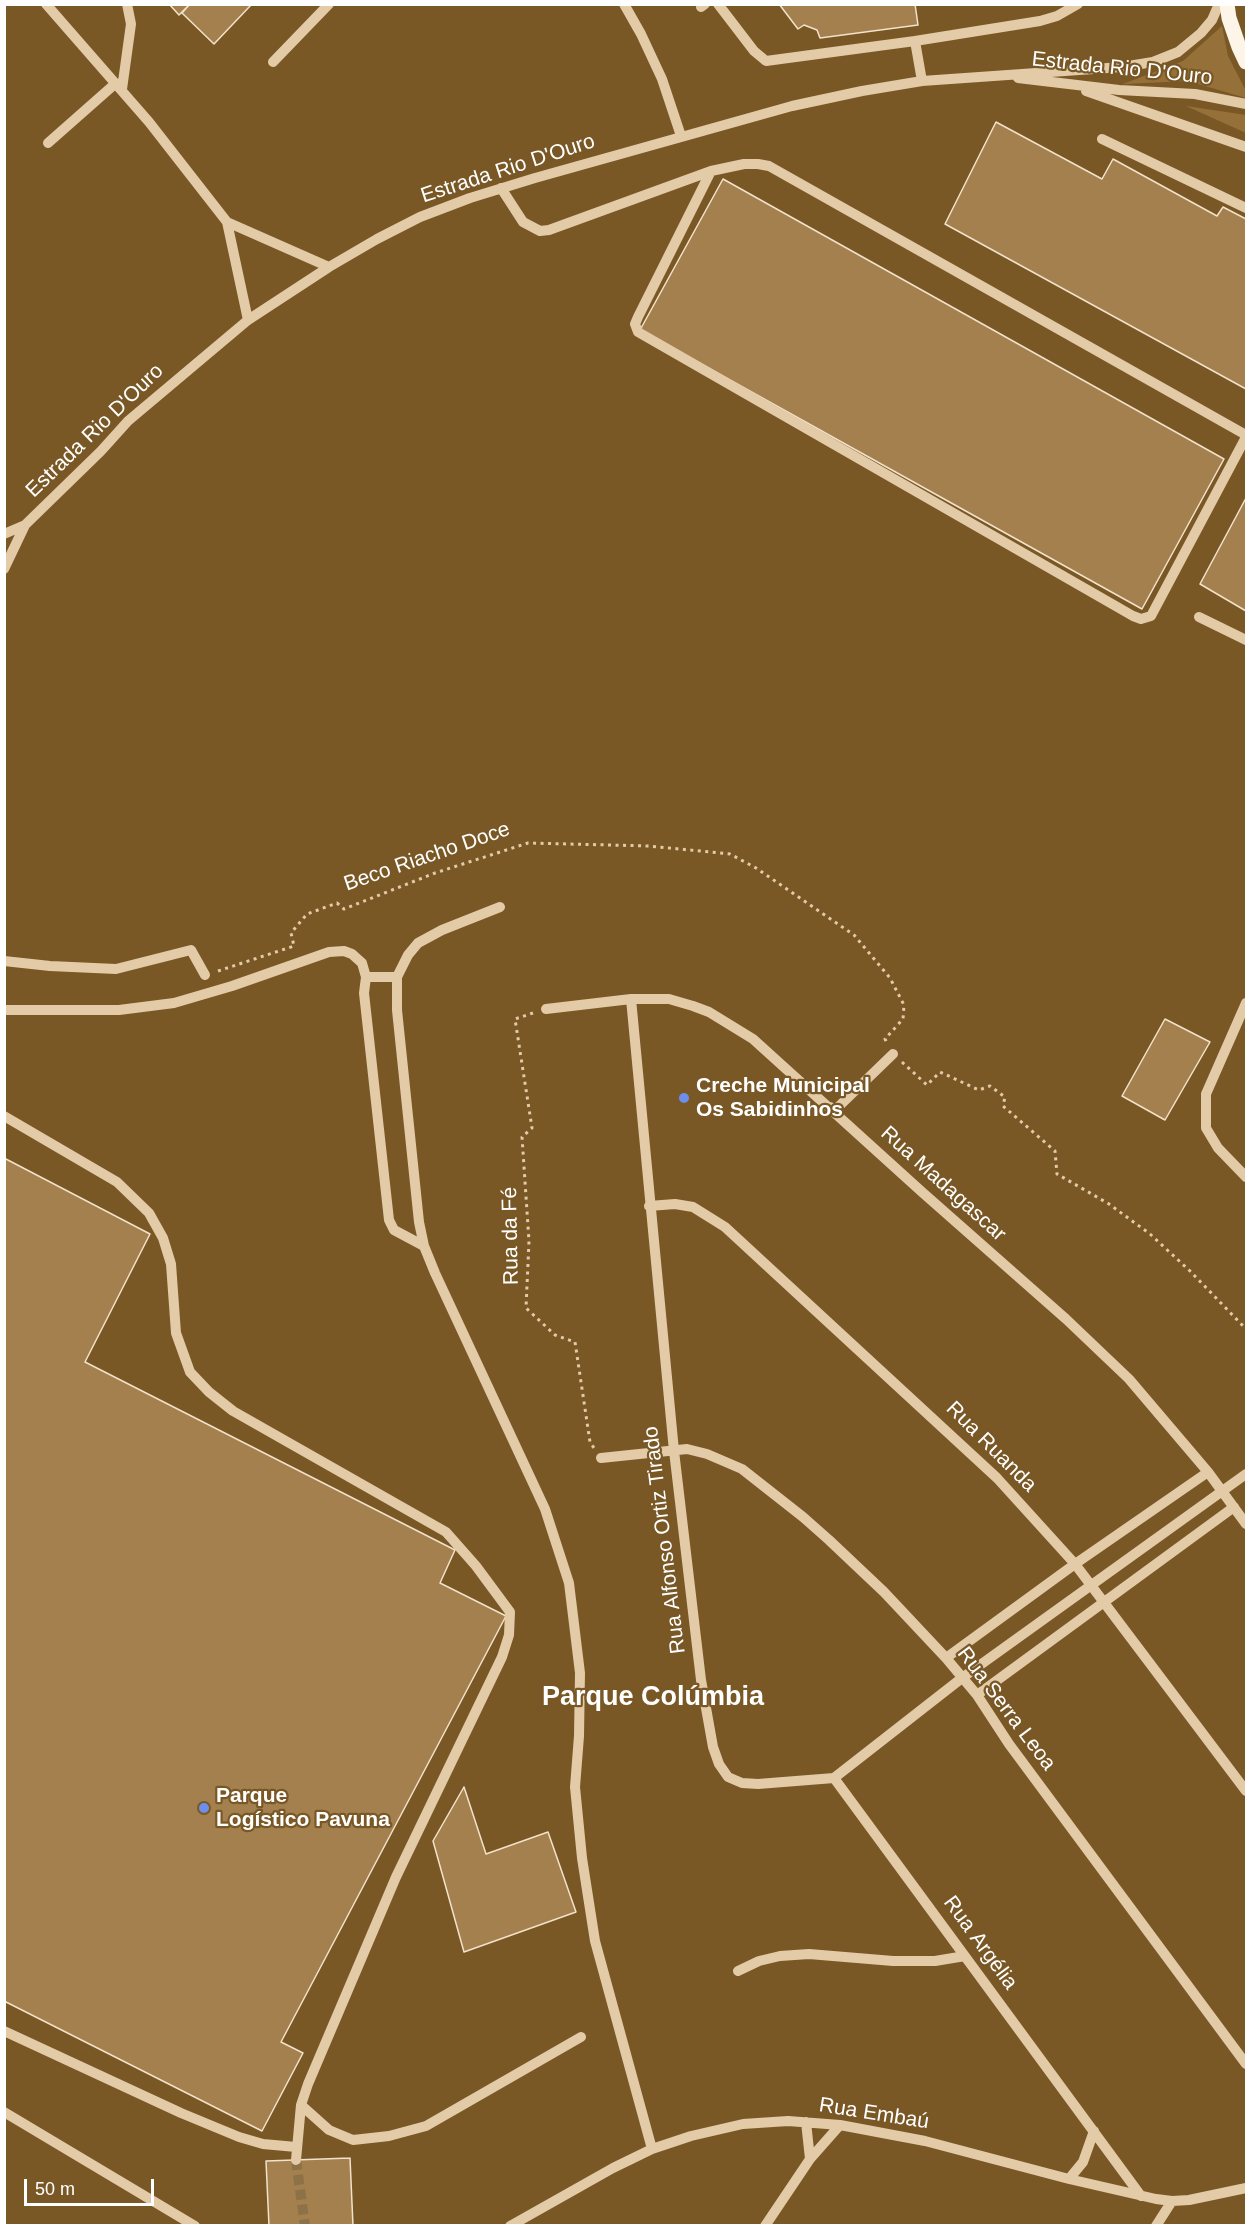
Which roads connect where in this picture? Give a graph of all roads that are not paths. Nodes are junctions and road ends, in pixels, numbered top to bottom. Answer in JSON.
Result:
{"nodes":[{"id":1,"x":46,"y":4,"type":"edge"},
{"id":2,"x":127,"y":4,"type":"edge"},
{"id":3,"x":329,"y":4,"type":"edge"},
{"id":4,"x":624,"y":4,"type":"edge"},
{"id":5,"x":718,"y":4,"type":"edge"},
{"id":6,"x":1078,"y":4,"type":"edge"},
{"id":7,"x":1219,"y":4,"type":"edge"},
{"id":8,"x":1227,"y":4,"type":"edge"},
{"id":9,"x":915,"y":41,"type":"junction"},
{"id":10,"x":273,"y":62,"type":"dead end"},
{"id":11,"x":1246,"y":62,"type":"edge"},
{"id":12,"x":994,"y":75,"type":"junction"},
{"id":13,"x":922,"y":81,"type":"junction"},
{"id":14,"x":119,"y":86,"type":"junction"},
{"id":15,"x":1072,"y":86,"type":"junction"},
{"id":16,"x":1246,"y":104,"type":"edge"},
{"id":17,"x":681,"y":136,"type":"junction"},
{"id":18,"x":1102,"y":139,"type":"dead end"},
{"id":19,"x":48,"y":143,"type":"dead end"},
{"id":20,"x":1246,"y":147,"type":"edge"},
{"id":21,"x":711,"y":171,"type":"junction"},
{"id":22,"x":501,"y":188,"type":"junction"},
{"id":23,"x":1246,"y":208,"type":"edge"},
{"id":24,"x":227,"y":222,"type":"junction"},
{"id":25,"x":329,"y":267,"type":"junction"},
{"id":26,"x":248,"y":320,"type":"junction"},
{"id":27,"x":1246,"y":436,"type":"edge"},
{"id":28,"x":24,"y":525,"type":"junction"},
{"id":29,"x":4,"y":534,"type":"edge"},
{"id":30,"x":4,"y":569,"type":"edge"},
{"id":31,"x":1199,"y":617,"type":"dead end"},
{"id":32,"x":1246,"y":640,"type":"edge"},
{"id":33,"x":500,"y":907,"type":"dead end"},
{"id":34,"x":4,"y":961,"type":"edge"},
{"id":35,"x":205,"y":975,"type":"road end"},
{"id":36,"x":366,"y":977,"type":"junction"},
{"id":37,"x":398,"y":977,"type":"junction"},
{"id":38,"x":631,"y":999,"type":"junction"},
{"id":39,"x":1246,"y":1003,"type":"edge"},
{"id":40,"x":546,"y":1009,"type":"road end"},
{"id":41,"x":4,"y":1010,"type":"edge"},
{"id":42,"x":893,"y":1054,"type":"road end"},
{"id":43,"x":830,"y":1108,"type":"junction"},
{"id":44,"x":4,"y":1116,"type":"edge"},
{"id":45,"x":1246,"y":1178,"type":"edge"},
{"id":46,"x":649,"y":1206,"type":"junction"},
{"id":47,"x":424,"y":1246,"type":"junction"},
{"id":48,"x":674,"y":1451,"type":"junction"},
{"id":49,"x":601,"y":1458,"type":"road end"},
{"id":50,"x":1208,"y":1472,"type":"junction"},
{"id":51,"x":1246,"y":1474,"type":"edge"},
{"id":52,"x":1223,"y":1493,"type":"junction"},
{"id":53,"x":1234,"y":1507,"type":"junction"},
{"id":54,"x":1246,"y":1524,"type":"edge"},
{"id":55,"x":1075,"y":1564,"type":"junction"},
{"id":56,"x":1090,"y":1585,"type":"junction"},
{"id":57,"x":1103,"y":1602,"type":"junction"},
{"id":58,"x":946,"y":1658,"type":"junction"},
{"id":59,"x":962,"y":1678,"type":"junction"},
{"id":60,"x":976,"y":1695,"type":"junction"},
{"id":61,"x":834,"y":1778,"type":"junction"},
{"id":62,"x":1246,"y":1791,"type":"edge"},
{"id":63,"x":965,"y":1956,"type":"junction"},
{"id":64,"x":738,"y":1971,"type":"dead end"},
{"id":65,"x":4,"y":2031,"type":"edge"},
{"id":66,"x":581,"y":2037,"type":"dead end"},
{"id":67,"x":1246,"y":2064,"type":"edge"},
{"id":68,"x":301,"y":2105,"type":"junction"},
{"id":69,"x":4,"y":2112,"type":"edge"},
{"id":70,"x":806,"y":2122,"type":"junction"},
{"id":71,"x":840,"y":2125,"type":"junction"},
{"id":72,"x":1094,"y":2131,"type":"junction"},
{"id":73,"x":296,"y":2147,"type":"junction"},
{"id":74,"x":652,"y":2149,"type":"junction"},
{"id":75,"x":810,"y":2159,"type":"junction"},
{"id":76,"x":296,"y":2160,"type":"tunnel mouth"},
{"id":77,"x":1069,"y":2179,"type":"junction"},
{"id":78,"x":1246,"y":2188,"type":"edge"},
{"id":79,"x":1141,"y":2196,"type":"junction"},
{"id":80,"x":1172,"y":2201,"type":"junction"},
{"id":81,"x":195,"y":2226,"type":"edge"},
{"id":82,"x":510,"y":2226,"type":"edge"},
{"id":83,"x":765,"y":2226,"type":"edge"},
{"id":84,"x":1156,"y":2226,"type":"edge"}],
"edges":[{"from":1,"to":14,"type":"street"},
{"from":2,"to":14,"type":"street"},
{"from":3,"to":10,"type":"street"},
{"from":4,"to":17,"type":"street"},
{"from":5,"to":9,"type":"street"},
{"from":6,"to":9,"type":"street"},
{"from":7,"to":12,"type":"street","name":"Estrada Rio D'Ouro"},
{"from":8,"to":11,"type":"main road"},
{"from":9,"to":13,"type":"street"},
{"from":12,"to":13,"type":"street","name":"Estrada Rio D'Ouro"},
{"from":12,"to":15,"type":"street","name":"Estrada Rio D'Ouro"},
{"from":13,"to":17,"type":"street","name":"Estrada Rio D'Ouro"},
{"from":14,"to":19,"type":"street"},
{"from":14,"to":24,"type":"street"},
{"from":15,"to":16,"type":"street","name":"Estrada Rio D'Ouro"},
{"from":15,"to":20,"type":"street"},
{"from":17,"to":22,"type":"street","name":"Estrada Rio D'Ouro"},
{"from":18,"to":23,"type":"street"},
{"from":21,"to":22,"type":"street"},
{"from":21,"to":27,"type":"street"},
{"from":21,"to":27,"type":"street"},
{"from":22,"to":25,"type":"street","name":"Estrada Rio D'Ouro"},
{"from":24,"to":25,"type":"street"},
{"from":24,"to":26,"type":"street"},
{"from":25,"to":26,"type":"street","name":"Estrada Rio D'Ouro"},
{"from":26,"to":28,"type":"street","name":"Estrada Rio D'Ouro"},
{"from":28,"to":29,"type":"street","name":"Estrada Rio D'Ouro"},
{"from":28,"to":30,"type":"street","name":"Estrada Rio D'Ouro"},
{"from":31,"to":32,"type":"street"},
{"from":33,"to":37,"type":"street"},
{"from":34,"to":35,"type":"street"},
{"from":36,"to":37,"type":"street"},
{"from":36,"to":41,"type":"street"},
{"from":36,"to":47,"type":"street"},
{"from":37,"to":47,"type":"street"},
{"from":38,"to":40,"type":"street","name":"Rua Madagascar"},
{"from":38,"to":43,"type":"street","name":"Rua Madagascar"},
{"from":38,"to":46,"type":"street","name":"Rua Alfonso Ortiz Tirado"},
{"from":39,"to":45,"type":"street"},
{"from":42,"to":43,"type":"street"},
{"from":43,"to":50,"type":"street","name":"Rua Madagascar"},
{"from":44,"to":68,"type":"street"},
{"from":46,"to":48,"type":"street","name":"Rua Alfonso Ortiz Tirado"},
{"from":46,"to":55,"type":"street","name":"Rua Ruanda"},
{"from":47,"to":74,"type":"street"},
{"from":48,"to":49,"type":"street","name":"Rua Serra Leoa"},
{"from":48,"to":58,"type":"street","name":"Rua Serra Leoa"},
{"from":48,"to":61,"type":"street","name":"Rua Alfonso Ortiz Tirado"},
{"from":50,"to":52,"type":"street","name":"Rua Madagascar"},
{"from":50,"to":55,"type":"street"},
{"from":51,"to":52,"type":"street"},
{"from":52,"to":53,"type":"street","name":"Rua Madagascar"},
{"from":52,"to":56,"type":"street"},
{"from":53,"to":54,"type":"street","name":"Rua Madagascar"},
{"from":53,"to":57,"type":"street"},
{"from":55,"to":56,"type":"street","name":"Rua Ruanda"},
{"from":55,"to":58,"type":"street"},
{"from":56,"to":57,"type":"street","name":"Rua Ruanda"},
{"from":56,"to":59,"type":"street"},
{"from":57,"to":60,"type":"street"},
{"from":57,"to":62,"type":"street","name":"Rua Ruanda"},
{"from":58,"to":59,"type":"street","name":"Rua Serra Leoa"},
{"from":59,"to":60,"type":"street","name":"Rua Serra Leoa"},
{"from":59,"to":61,"type":"street"},
{"from":60,"to":67,"type":"street","name":"Rua Serra Leoa"},
{"from":61,"to":63,"type":"street","name":"Rua Argélia"},
{"from":63,"to":64,"type":"street"},
{"from":63,"to":72,"type":"street","name":"Rua Argélia"},
{"from":65,"to":73,"type":"street"},
{"from":66,"to":68,"type":"street"},
{"from":68,"to":73,"type":"street"},
{"from":69,"to":81,"type":"street"},
{"from":70,"to":71,"type":"street","name":"Rua Embaú"},
{"from":70,"to":74,"type":"street","name":"Rua Embaú"},
{"from":70,"to":75,"type":"street"},
{"from":71,"to":75,"type":"street"},
{"from":71,"to":77,"type":"street","name":"Rua Embaú"},
{"from":72,"to":77,"type":"street"},
{"from":72,"to":79,"type":"street","name":"Rua Argélia"},
{"from":73,"to":76,"type":"street"},
{"from":74,"to":82,"type":"street","name":"Rua Embaú"},
{"from":75,"to":83,"type":"street"},
{"from":77,"to":79,"type":"street","name":"Rua Embaú"},
{"from":78,"to":80,"type":"street","name":"Rua Embaú"},
{"from":79,"to":80,"type":"street","name":"Rua Embaú"},
{"from":80,"to":84,"type":"street"}]}
